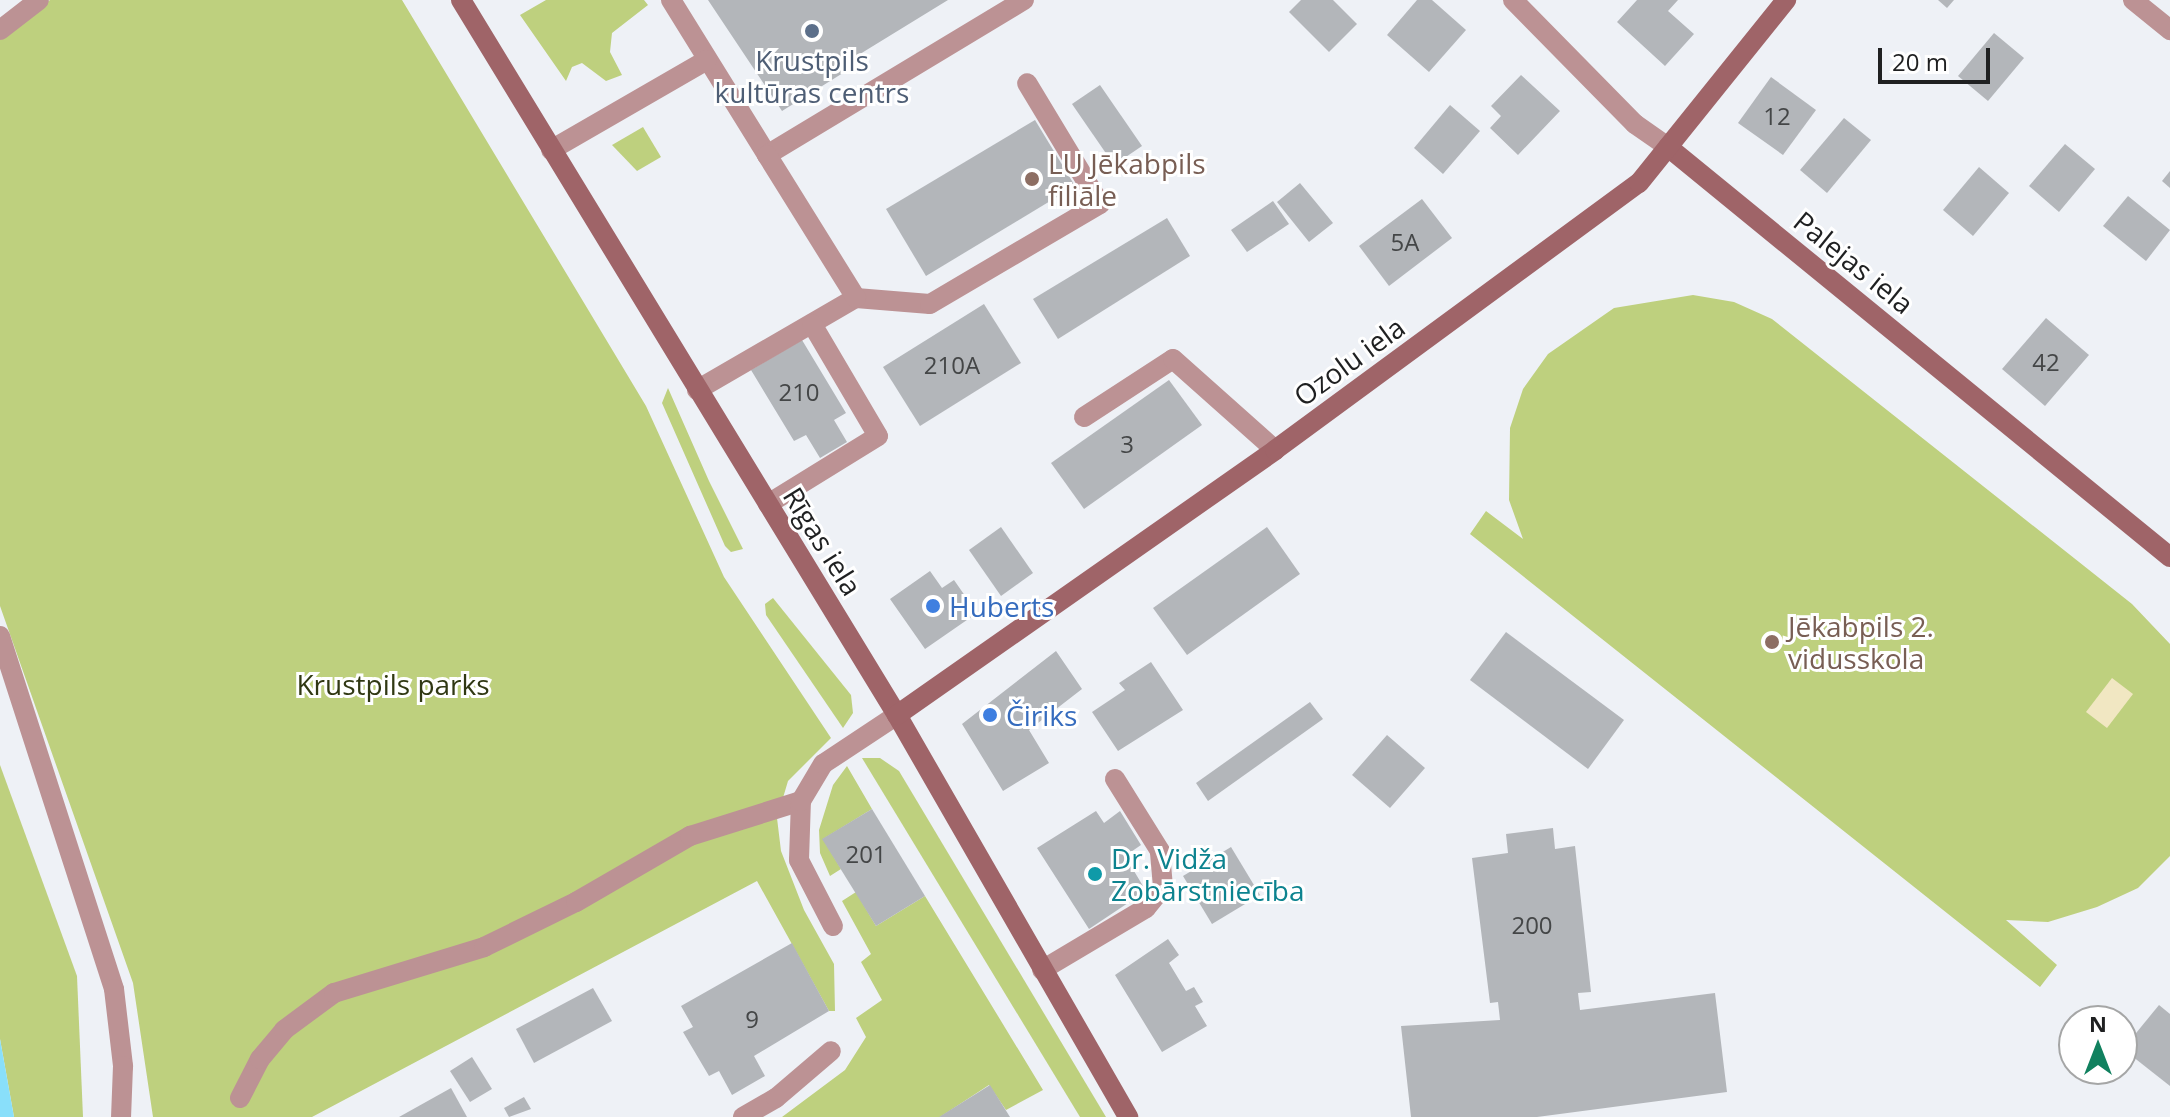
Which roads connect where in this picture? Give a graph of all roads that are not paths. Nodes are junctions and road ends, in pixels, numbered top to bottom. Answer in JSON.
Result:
{"nodes":[{"id":1,"x":39,"y":0,"type":"edge"},
{"id":2,"x":461,"y":0,"type":"edge"},
{"id":3,"x":671,"y":0,"type":"edge"},
{"id":4,"x":1024,"y":0,"type":"edge"},
{"id":5,"x":1513,"y":0,"type":"edge"},
{"id":6,"x":1786,"y":0,"type":"edge"},
{"id":7,"x":2133,"y":0,"type":"edge"},
{"id":8,"x":0,"y":30,"type":"edge"},
{"id":9,"x":2170,"y":30,"type":"edge"},
{"id":10,"x":707,"y":60,"type":"junction"},
{"id":11,"x":1027,"y":83,"type":"dead end"},
{"id":12,"x":1668,"y":147,"type":"junction"},
{"id":13,"x":551,"y":150,"type":"junction"},
{"id":14,"x":767,"y":155,"type":"junction"},
{"id":15,"x":856,"y":298,"type":"junction"},
{"id":16,"x":812,"y":324,"type":"junction"},
{"id":17,"x":697,"y":390,"type":"junction"},
{"id":18,"x":1084,"y":417,"type":"dead end"},
{"id":19,"x":1275,"y":450,"type":"junction"},
{"id":20,"x":768,"y":504,"type":"junction"},
{"id":21,"x":2170,"y":557,"type":"edge"},
{"id":22,"x":0,"y":636,"type":"edge"},
{"id":23,"x":897,"y":715,"type":"junction"},
{"id":24,"x":1115,"y":779,"type":"dead end"},
{"id":25,"x":801,"y":801,"type":"junction"},
{"id":26,"x":833,"y":926,"type":"dead end"},
{"id":27,"x":1042,"y":970,"type":"junction"},
{"id":28,"x":831,"y":1051,"type":"dead end"},
{"id":29,"x":240,"y":1098,"type":"dead end"},
{"id":30,"x":121,"y":1117,"type":"edge"},
{"id":31,"x":743,"y":1117,"type":"edge"},
{"id":32,"x":1128,"y":1117,"type":"edge"}],
"edges":[{"from":1,"to":8,"type":"street"},
{"from":2,"to":13,"type":"street","name":"Rīgas iela"},
{"from":3,"to":10,"type":"street"},
{"from":4,"to":14,"type":"street"},
{"from":5,"to":12,"type":"street","name":"Palejas iela"},
{"from":6,"to":12,"type":"street","name":"Ozolu iela"},
{"from":7,"to":9,"type":"street"},
{"from":10,"to":13,"type":"street"},
{"from":10,"to":14,"type":"street"},
{"from":11,"to":15,"type":"street"},
{"from":12,"to":19,"type":"street","name":"Ozolu iela"},
{"from":12,"to":21,"type":"street","name":"Palejas iela"},
{"from":13,"to":17,"type":"street","name":"Rīgas iela"},
{"from":14,"to":15,"type":"street"},
{"from":15,"to":16,"type":"street"},
{"from":16,"to":17,"type":"street"},
{"from":16,"to":20,"type":"street"},
{"from":17,"to":20,"type":"street","name":"Rīgas iela"},
{"from":18,"to":19,"type":"street"},
{"from":19,"to":23,"type":"street","name":"Ozolu iela"},
{"from":20,"to":23,"type":"street","name":"Rīgas iela"},
{"from":22,"to":30,"type":"street"},
{"from":23,"to":25,"type":"street"},
{"from":23,"to":27,"type":"street","name":"Rīgas iela"},
{"from":24,"to":27,"type":"street"},
{"from":25,"to":26,"type":"street"},
{"from":25,"to":29,"type":"street"},
{"from":27,"to":32,"type":"street","name":"Rīgas iela"},
{"from":28,"to":31,"type":"street"}]}
